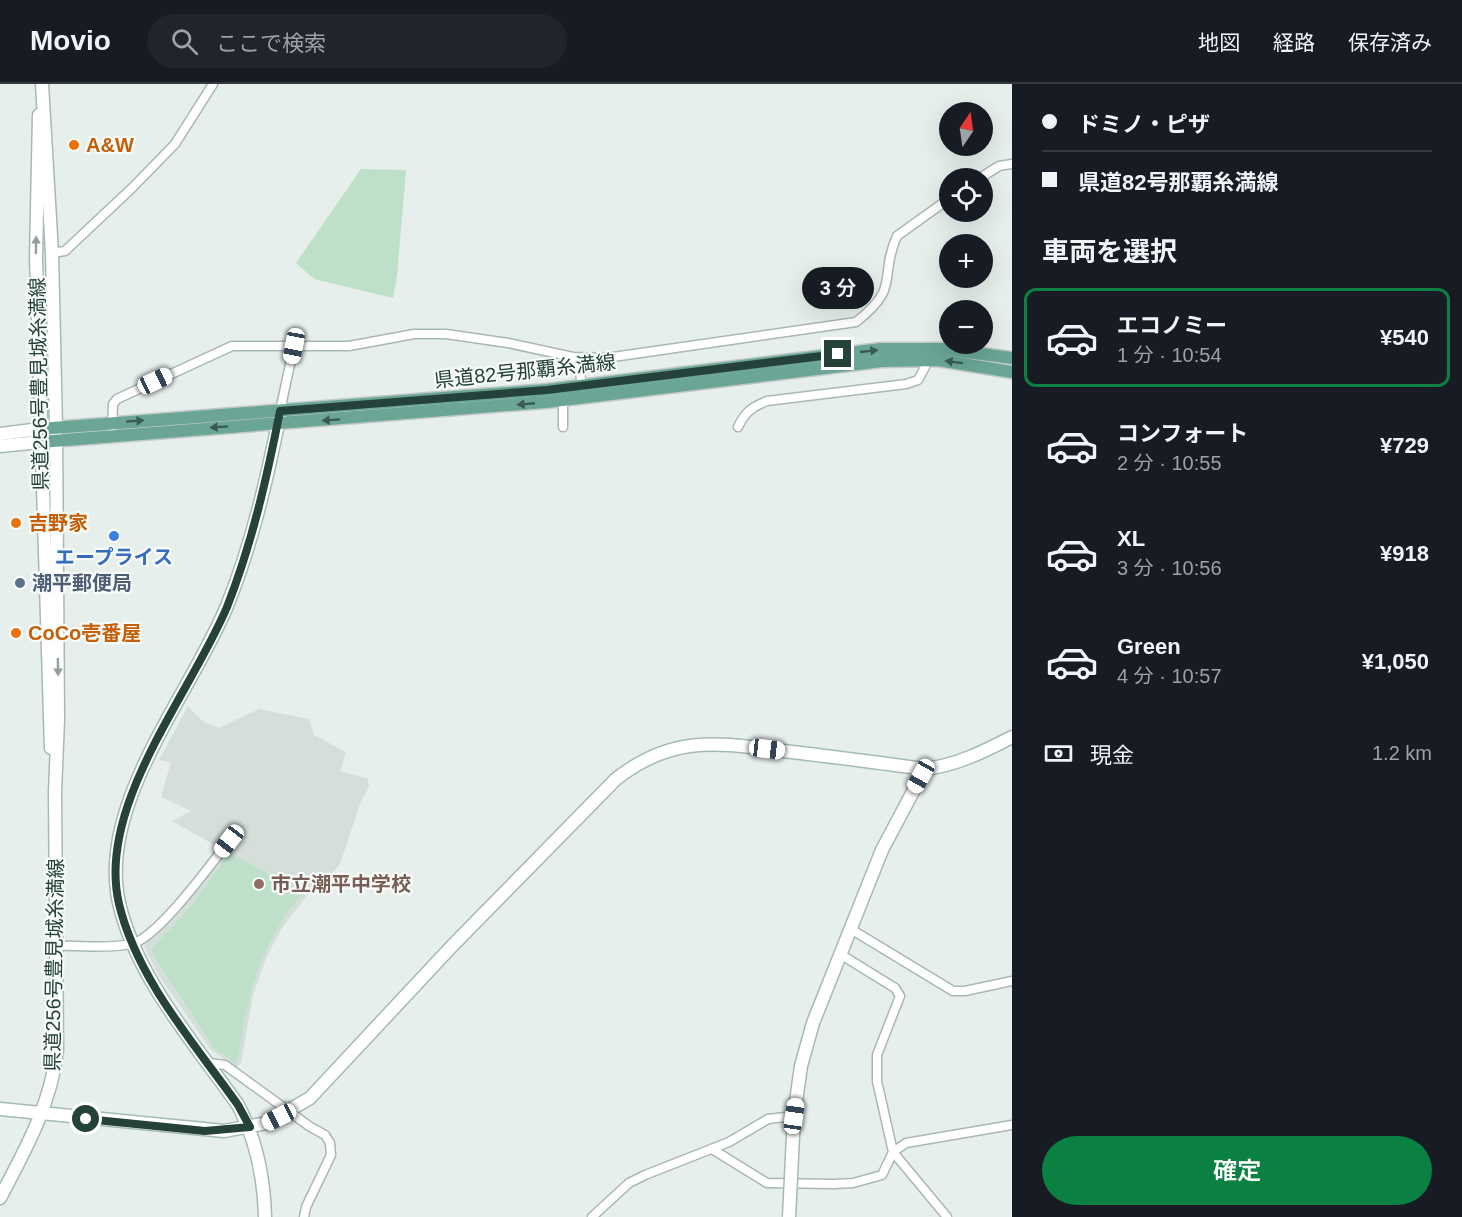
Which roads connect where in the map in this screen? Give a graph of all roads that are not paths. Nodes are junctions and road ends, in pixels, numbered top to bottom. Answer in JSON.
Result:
{"nodes":[{"id":1,"x":41,"y":84,"type":"edge"},
{"id":2,"x":213,"y":84,"type":"edge"},
{"id":3,"x":1012,"y":164,"type":"edge"},
{"id":4,"x":993,"y":170,"type":"edge"},
{"id":5,"x":939,"y":206,"type":"edge"},
{"id":6,"x":52,"y":253,"type":"junction"},
{"id":7,"x":294,"y":346,"type":"junction"},
{"id":8,"x":924,"y":354,"type":"junction"},
{"id":9,"x":573,"y":357,"type":"junction"},
{"id":10,"x":1012,"y":358,"type":"edge"},
{"id":11,"x":1012,"y":372,"type":"edge"},
{"id":12,"x":583,"y":392,"type":"junction"},
{"id":13,"x":562,"y":394,"type":"junction"},
{"id":14,"x":280,"y":411,"type":"junction"},
{"id":15,"x":278,"y":424,"type":"junction"},
{"id":16,"x":56,"y":427,"type":"junction"},
{"id":17,"x":563,"y":427,"type":"dead end"},
{"id":18,"x":738,"y":427,"type":"dead end"},
{"id":19,"x":40,"y":429,"type":"junction"},
{"id":20,"x":112,"y":429,"type":"junction"},
{"id":21,"x":0,"y":434,"type":"edge"},
{"id":22,"x":56,"y":440,"type":"junction"},
{"id":23,"x":40,"y":442,"type":"junction"},
{"id":24,"x":0,"y":447,"type":"edge"},
{"id":25,"x":1012,"y":737,"type":"edge"},
{"id":26,"x":925,"y":769,"type":"junction"},
{"id":27,"x":55,"y":792,"type":"junction"},
{"id":28,"x":229,"y":841,"type":"dead end"},
{"id":29,"x":849,"y":928,"type":"junction"},
{"id":30,"x":132,"y":944,"type":"junction"},
{"id":31,"x":57,"y":946,"type":"junction"},
{"id":32,"x":840,"y":954,"type":"junction"},
{"id":33,"x":1012,"y":981,"type":"edge"},
{"id":34,"x":209,"y":1063,"type":"junction"},
{"id":35,"x":0,"y":1109,"type":"edge"},
{"id":36,"x":291,"y":1111,"type":"junction"},
{"id":37,"x":42,"y":1114,"type":"junction"},
{"id":38,"x":794,"y":1116,"type":"junction"},
{"id":39,"x":1012,"y":1125,"type":"edge"},
{"id":40,"x":250,"y":1127,"type":"junction"},
{"id":41,"x":712,"y":1149,"type":"junction"},
{"id":42,"x":893,"y":1152,"type":"junction"},
{"id":43,"x":2,"y":1191,"type":"edge"},
{"id":44,"x":265,"y":1217,"type":"edge"},
{"id":45,"x":304,"y":1217,"type":"edge"},
{"id":46,"x":592,"y":1217,"type":"edge"},
{"id":47,"x":789,"y":1217,"type":"edge"},
{"id":48,"x":947,"y":1217,"type":"edge"}],
"edges":[{"from":1,"to":6,"type":"street","name":"県道256号豊見城糸満線"},
{"from":19,"to":1,"type":"street","name":"県道256号豊見城糸満線","one_way":true},
{"from":2,"to":6,"type":"street"},
{"from":3,"to":4,"type":"street"},
{"from":5,"to":9,"type":"street"},
{"from":6,"to":16,"type":"street","name":"県道256号豊見城糸満線"},
{"from":7,"to":9,"type":"street"},
{"from":7,"to":14,"type":"street"},
{"from":7,"to":20,"type":"street"},
{"from":8,"to":10,"type":"main road","name":"県道82号那覇糸満線"},
{"from":11,"to":8,"type":"main road","name":"県道82号那覇糸満線","one_way":true},
{"from":8,"to":12,"type":"main road","name":"県道82号那覇糸満線"},
{"from":8,"to":18,"type":"street"},
{"from":9,"to":12,"type":"street"},
{"from":12,"to":13,"type":"main road","name":"県道82号那覇糸満線"},
{"from":13,"to":14,"type":"main road","name":"県道82号那覇糸満線"},
{"from":13,"to":15,"type":"main road","name":"県道82号那覇糸満線","one_way":true},
{"from":13,"to":17,"type":"street"},
{"from":14,"to":15,"type":"street"},
{"from":20,"to":14,"type":"main road","name":"県道82号那覇糸満線","one_way":true},
{"from":15,"to":20,"type":"main road","name":"県道82号那覇糸満線","one_way":true},
{"from":15,"to":30,"type":"street"},
{"from":16,"to":19,"type":"main road","name":"県道82号那覇糸満線"},
{"from":16,"to":20,"type":"main road","name":"県道82号那覇糸満線"},
{"from":16,"to":22,"type":"street","name":"県道256号豊見城糸満線"},
{"from":19,"to":21,"type":"street"},
{"from":19,"to":23,"type":"street","name":"県道256号豊見城糸満線"},
{"from":20,"to":22,"type":"main road","name":"県道82号那覇糸満線"},
{"from":22,"to":23,"type":"main road","name":"県道82号那覇糸満線"},
{"from":22,"to":27,"type":"street","name":"県道256号豊見城糸満線","one_way":true},
{"from":23,"to":24,"type":"street"},
{"from":23,"to":27,"type":"street","name":"県道256号豊見城糸満線"},
{"from":25,"to":26,"type":"street"},
{"from":26,"to":29,"type":"street"},
{"from":26,"to":36,"type":"street"},
{"from":27,"to":31,"type":"street","name":"県道256号豊見城糸満線"},
{"from":28,"to":30,"type":"street"},
{"from":29,"to":32,"type":"street"},
{"from":29,"to":33,"type":"street"},
{"from":30,"to":31,"type":"street"},
{"from":30,"to":34,"type":"street"},
{"from":31,"to":37,"type":"street","name":"県道256号豊見城糸満線"},
{"from":32,"to":38,"type":"street"},
{"from":32,"to":42,"type":"street"},
{"from":34,"to":36,"type":"street"},
{"from":34,"to":40,"type":"street"},
{"from":35,"to":37,"type":"street"},
{"from":36,"to":40,"type":"street"},
{"from":36,"to":45,"type":"street"},
{"from":37,"to":40,"type":"street"},
{"from":37,"to":43,"type":"street","name":"県道256号豊見城糸満線"},
{"from":38,"to":41,"type":"street"},
{"from":38,"to":47,"type":"street","bridge":true},
{"from":39,"to":42,"type":"street"},
{"from":40,"to":44,"type":"street"},
{"from":41,"to":42,"type":"street"},
{"from":41,"to":46,"type":"street"},
{"from":42,"to":48,"type":"street"}]}
